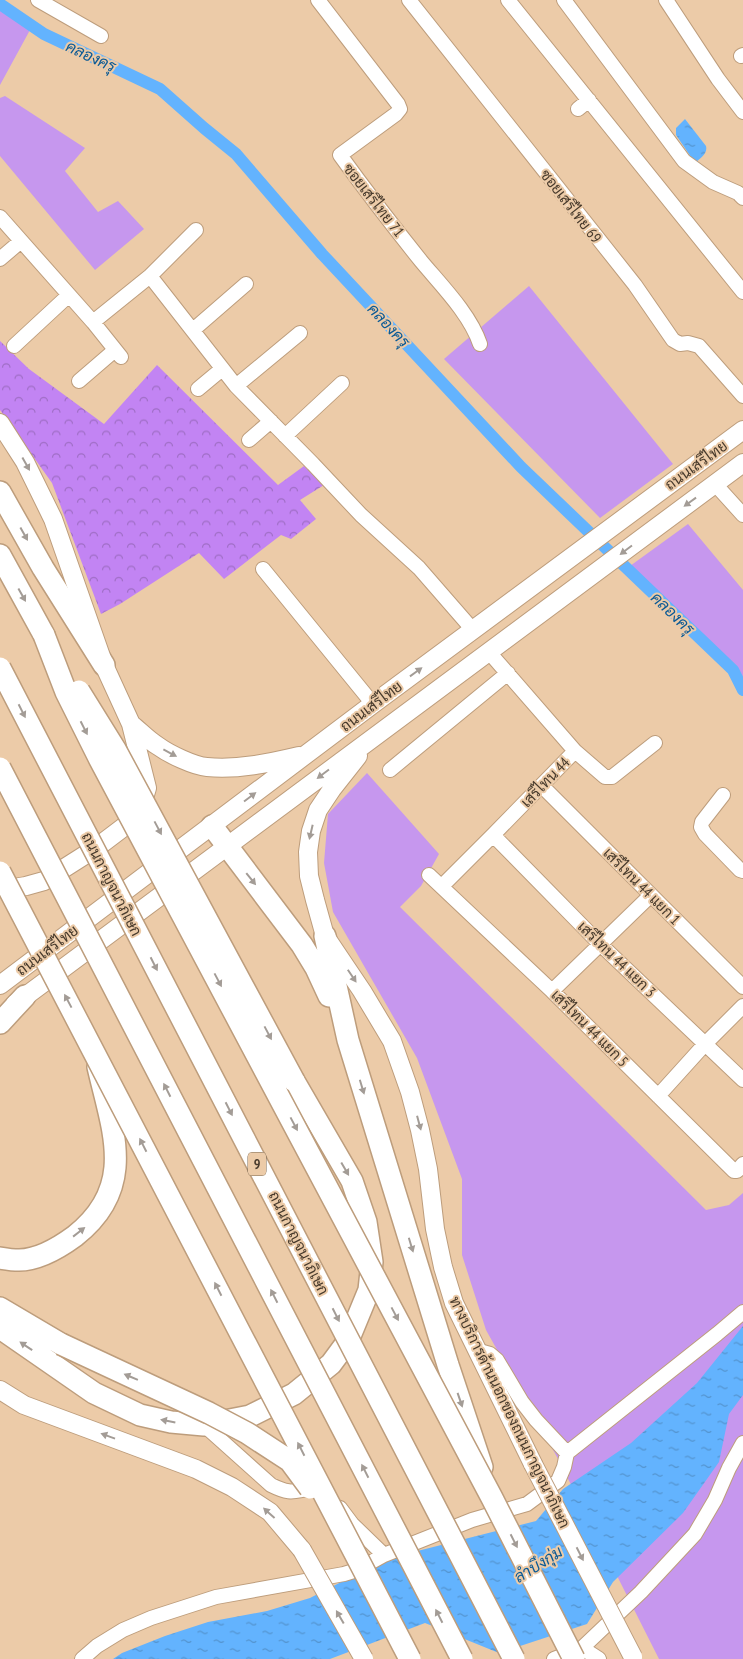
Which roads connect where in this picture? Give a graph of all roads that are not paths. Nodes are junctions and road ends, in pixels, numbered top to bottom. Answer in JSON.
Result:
{"nodes":[{"id":1,"x":318,"y":0,"type":"edge"},
{"id":2,"x":408,"y":0,"type":"edge"},
{"id":3,"x":508,"y":0,"type":"edge"},
{"id":4,"x":564,"y":0,"type":"edge"},
{"id":5,"x":666,"y":0,"type":"edge"},
{"id":6,"x":46,"y":2,"type":"edge"},
{"id":7,"x":101,"y":36,"type":"dead end"},
{"id":8,"x":743,"y":112,"type":"edge"},
{"id":9,"x":743,"y":198,"type":"edge"},
{"id":10,"x":0,"y":217,"type":"edge"},
{"id":11,"x":196,"y":230,"type":"dead end"},
{"id":12,"x":21,"y":241,"type":"junction"},
{"id":13,"x":0,"y":259,"type":"edge"},
{"id":14,"x":150,"y":276,"type":"junction"},
{"id":15,"x":246,"y":284,"type":"dead end"},
{"id":16,"x":743,"y":292,"type":"edge"},
{"id":17,"x":69,"y":295,"type":"junction"},
{"id":18,"x":93,"y":322,"type":"junction"},
{"id":19,"x":193,"y":330,"type":"junction"},
{"id":20,"x":300,"y":333,"type":"dead end"},
{"id":21,"x":480,"y":344,"type":"dead end"},
{"id":22,"x":14,"y":346,"type":"dead end"},
{"id":23,"x":222,"y":369,"type":"junction"},
{"id":24,"x":79,"y":381,"type":"dead end"},
{"id":25,"x":342,"y":383,"type":"dead end"},
{"id":26,"x":236,"y":386,"type":"junction"},
{"id":27,"x":198,"y":389,"type":"dead end"},
{"id":28,"x":743,"y":396,"type":"edge"},
{"id":29,"x":271,"y":421,"type":"junction"},
{"id":30,"x":0,"y":423,"type":"edge"},
{"id":31,"x":743,"y":430,"type":"edge"},
{"id":32,"x":285,"y":436,"type":"junction"},
{"id":33,"x":249,"y":440,"type":"dead end"},
{"id":34,"x":743,"y":463,"type":"edge"},
{"id":35,"x":715,"y":484,"type":"junction"},
{"id":36,"x":0,"y":492,"type":"edge"},
{"id":37,"x":743,"y":515,"type":"edge"},
{"id":38,"x":0,"y":555,"type":"edge"},
{"id":39,"x":263,"y":569,"type":"dead end"},
{"id":40,"x":473,"y":630,"type":"junction"},
{"id":41,"x":44,"y":635,"type":"junction"},
{"id":42,"x":488,"y":651,"type":"junction"},
{"id":43,"x":104,"y":665,"type":"junction"},
{"id":44,"x":0,"y":668,"type":"edge"},
{"id":45,"x":508,"y":674,"type":"junction"},
{"id":46,"x":373,"y":704,"type":"junction"},
{"id":47,"x":131,"y":724,"type":"junction"},
{"id":48,"x":376,"y":734,"type":"junction"},
{"id":49,"x":655,"y":744,"type":"dead end"},
{"id":50,"x":575,"y":751,"type":"junction"},
{"id":51,"x":307,"y":754,"type":"junction"},
{"id":52,"x":0,"y":768,"type":"edge"},
{"id":53,"x":390,"y":770,"type":"dead end"},
{"id":54,"x":542,"y":786,"type":"junction"},
{"id":55,"x":723,"y":795,"type":"dead end"},
{"id":56,"x":212,"y":826,"type":"junction"},
{"id":57,"x":494,"y":835,"type":"junction"},
{"id":58,"x":226,"y":848,"type":"junction"},
{"id":59,"x":743,"y":871,"type":"edge"},
{"id":60,"x":0,"y":872,"type":"edge"},
{"id":61,"x":430,"y":875,"type":"dead end"},
{"id":62,"x":0,"y":885,"type":"edge"},
{"id":63,"x":442,"y":886,"type":"junction"},
{"id":64,"x":651,"y":895,"type":"junction"},
{"id":65,"x":325,"y":936,"type":"junction"},
{"id":66,"x":600,"y":944,"type":"junction"},
{"id":67,"x":0,"y":985,"type":"edge"},
{"id":68,"x":743,"y":987,"type":"edge"},
{"id":69,"x":552,"y":990,"type":"junction"},
{"id":70,"x":25,"y":996,"type":"junction"},
{"id":71,"x":743,"y":1006,"type":"edge"},
{"id":72,"x":0,"y":1014,"type":"edge"},
{"id":73,"x":0,"y":1023,"type":"edge"},
{"id":74,"x":348,"y":1040,"type":"junction"},
{"id":75,"x":705,"y":1044,"type":"junction"},
{"id":76,"x":95,"y":1053,"type":"junction"},
{"id":77,"x":743,"y":1080,"type":"edge"},
{"id":78,"x":658,"y":1096,"type":"junction"},
{"id":79,"x":740,"y":1167,"type":"edge"},
{"id":80,"x":0,"y":1258,"type":"edge"},
{"id":81,"x":0,"y":1308,"type":"edge"},
{"id":82,"x":743,"y":1312,"type":"edge"},
{"id":83,"x":0,"y":1328,"type":"edge"},
{"id":84,"x":476,"y":1350,"type":"junction"},
{"id":85,"x":0,"y":1390,"type":"edge"},
{"id":86,"x":204,"y":1425,"type":"junction"},
{"id":87,"x":743,"y":1443,"type":"edge"},
{"id":88,"x":567,"y":1453,"type":"junction"},
{"id":89,"x":492,"y":1498,"type":"junction"},
{"id":90,"x":356,"y":1554,"type":"junction"},
{"id":91,"x":384,"y":1555,"type":"junction"},
{"id":92,"x":578,"y":1654,"type":"edge"},
{"id":93,"x":634,"y":1658,"type":"edge"},
{"id":94,"x":82,"y":1659,"type":"edge"},
{"id":95,"x":364,"y":1659,"type":"edge"},
{"id":96,"x":410,"y":1659,"type":"edge"},
{"id":97,"x":462,"y":1659,"type":"edge"},
{"id":98,"x":514,"y":1659,"type":"edge"},
{"id":99,"x":554,"y":1659,"type":"edge"},
{"id":100,"x":599,"y":1659,"type":"edge"}],
"edges":[{"from":1,"to":21,"type":"street","name":"ซอยเสรีไทย 71"},
{"from":2,"to":28,"type":"street","name":"ซอยเสรีไทย 69"},
{"from":3,"to":16,"type":"street"},
{"from":4,"to":9,"type":"street"},
{"from":5,"to":8,"type":"street"},
{"from":6,"to":7,"type":"street"},
{"from":10,"to":12,"type":"street"},
{"from":11,"to":14,"type":"street"},
{"from":12,"to":13,"type":"street"},
{"from":12,"to":17,"type":"street"},
{"from":14,"to":18,"type":"street"},
{"from":14,"to":19,"type":"street"},
{"from":15,"to":19,"type":"street"},
{"from":17,"to":18,"type":"street"},
{"from":17,"to":22,"type":"street"},
{"from":18,"to":24,"type":"street"},
{"from":19,"to":23,"type":"street"},
{"from":20,"to":26,"type":"street"},
{"from":23,"to":26,"type":"street"},
{"from":23,"to":27,"type":"street"},
{"from":25,"to":32,"type":"street"},
{"from":26,"to":29,"type":"street"},
{"from":29,"to":32,"type":"street"},
{"from":29,"to":33,"type":"street"},
{"from":30,"to":43,"type":"main road","one_way":true},
{"from":31,"to":40,"type":"main road","name":"ถนนเสรีไทย"},
{"from":32,"to":40,"type":"street"},
{"from":34,"to":35,"type":"main road","name":"ถนนเสรีไทย"},
{"from":35,"to":37,"type":"street"},
{"from":35,"to":42,"type":"main road","name":"ถนนเสรีไทย","one_way":true},
{"from":36,"to":43,"type":"highway","one_way":true},
{"from":38,"to":41,"type":"highway","one_way":true},
{"from":39,"to":46,"type":"street"},
{"from":46,"to":40,"type":"main road","name":"ถนนเสรีไทย","one_way":true},
{"from":41,"to":86,"type":"highway","one_way":true,"bridge":true},
{"from":41,"to":89,"type":"highway","one_way":true,"bridge":true},
{"from":42,"to":45,"type":"street","name":"เสรีไทน 44"},
{"from":42,"to":48,"type":"main road","name":"ถนนเสรีไทย"},
{"from":43,"to":47,"type":"main road"},
{"from":44,"to":98,"type":"highway","name":"ถนนกาญจนาภิเษก","number":"9","one_way":true,"bridge":true},
{"from":45,"to":50,"type":"street","name":"เสรีไทน 44"},
{"from":45,"to":53,"type":"street"},
{"from":46,"to":51,"type":"main road","name":"ถนนเสรีไทย"},
{"from":47,"to":51,"type":"main road","one_way":true},
{"from":47,"to":62,"type":"main road"},
{"from":48,"to":58,"type":"main road","name":"ถนนเสรีไทย","one_way":true},
{"from":48,"to":65,"type":"main road","name":"ทางบริการด้านนอกของถนนกาญจนาภิเษก","one_way":true},
{"from":49,"to":50,"type":"street"},
{"from":50,"to":54,"type":"street","name":"เสรีไทน 44"},
{"from":56,"to":51,"type":"main road","name":"ถนนเสรีไทย","one_way":true},
{"from":97,"to":52,"type":"highway","one_way":true,"bridge":true},
{"from":54,"to":57,"type":"street","name":"เสรีไทน 44"},
{"from":54,"to":64,"type":"street","name":"เสรีไทน 44 แยก 1"},
{"from":55,"to":59,"type":"street"},
{"from":56,"to":58,"type":"highway"},
{"from":56,"to":67,"type":"main road","name":"ถนนเสรีไทย"},
{"from":57,"to":63,"type":"street","name":"เสรีไทน 44"},
{"from":57,"to":66,"type":"street","name":"เสรีไทน 44 แยก 3"},
{"from":58,"to":70,"type":"main road","name":"ถนนเสรีไทย"},
{"from":58,"to":74,"type":"highway","one_way":true},
{"from":76,"to":60,"type":"highway","one_way":true,"bridge":true},
{"from":61,"to":63,"type":"street","name":"เสรีไทน 44 แยก 5"},
{"from":63,"to":69,"type":"street","name":"เสรีไทน 44 แยก 5"},
{"from":64,"to":66,"type":"street"},
{"from":64,"to":68,"type":"street","name":"เสรีไทน 44 แยก 1"},
{"from":65,"to":74,"type":"highway"},
{"from":65,"to":84,"type":"main road","name":"ทางบริการด้านนอกของถนนกาญจนาภิเษก","one_way":true},
{"from":66,"to":69,"type":"street"},
{"from":66,"to":75,"type":"street","name":"เสรีไทน 44 แยก 3"},
{"from":69,"to":78,"type":"street","name":"เสรีไทน 44 แยก 5"},
{"from":70,"to":72,"type":"main road","name":"ถนนเสรีไทย"},
{"from":70,"to":73,"type":"highway"},
{"from":71,"to":75,"type":"street"},
{"from":74,"to":89,"type":"highway","one_way":true,"bridge":true},
{"from":75,"to":77,"type":"street","name":"เสรีไทน 44 แยก 3"},
{"from":75,"to":78,"type":"street"},
{"from":80,"to":76,"type":"highway","one_way":true,"bridge":true},
{"from":90,"to":76,"type":"highway","one_way":true,"bridge":true},
{"from":78,"to":79,"type":"street","name":"เสรีไทน 44 แยก 5"},
{"from":90,"to":81,"type":"highway","one_way":true,"bridge":true},
{"from":82,"to":88,"type":"street"},
{"from":86,"to":83,"type":"highway","one_way":true},
{"from":84,"to":88,"type":"street"},
{"from":84,"to":93,"type":"main road","name":"ทางบริการด้านนอกของถนนกาญจนาภิเษก","one_way":true,"bridge":true},
{"from":95,"to":85,"type":"main road","one_way":true,"bridge":true},
{"from":86,"to":91,"type":"street"},
{"from":87,"to":92,"type":"street"},
{"from":88,"to":91,"type":"street"},
{"from":89,"to":92,"type":"highway","one_way":true,"bridge":true},
{"from":90,"to":96,"type":"highway","bridge":true},
{"from":91,"to":94,"type":"street"},
{"from":92,"to":99,"type":"street"},
{"from":92,"to":100,"type":"street"}]}
